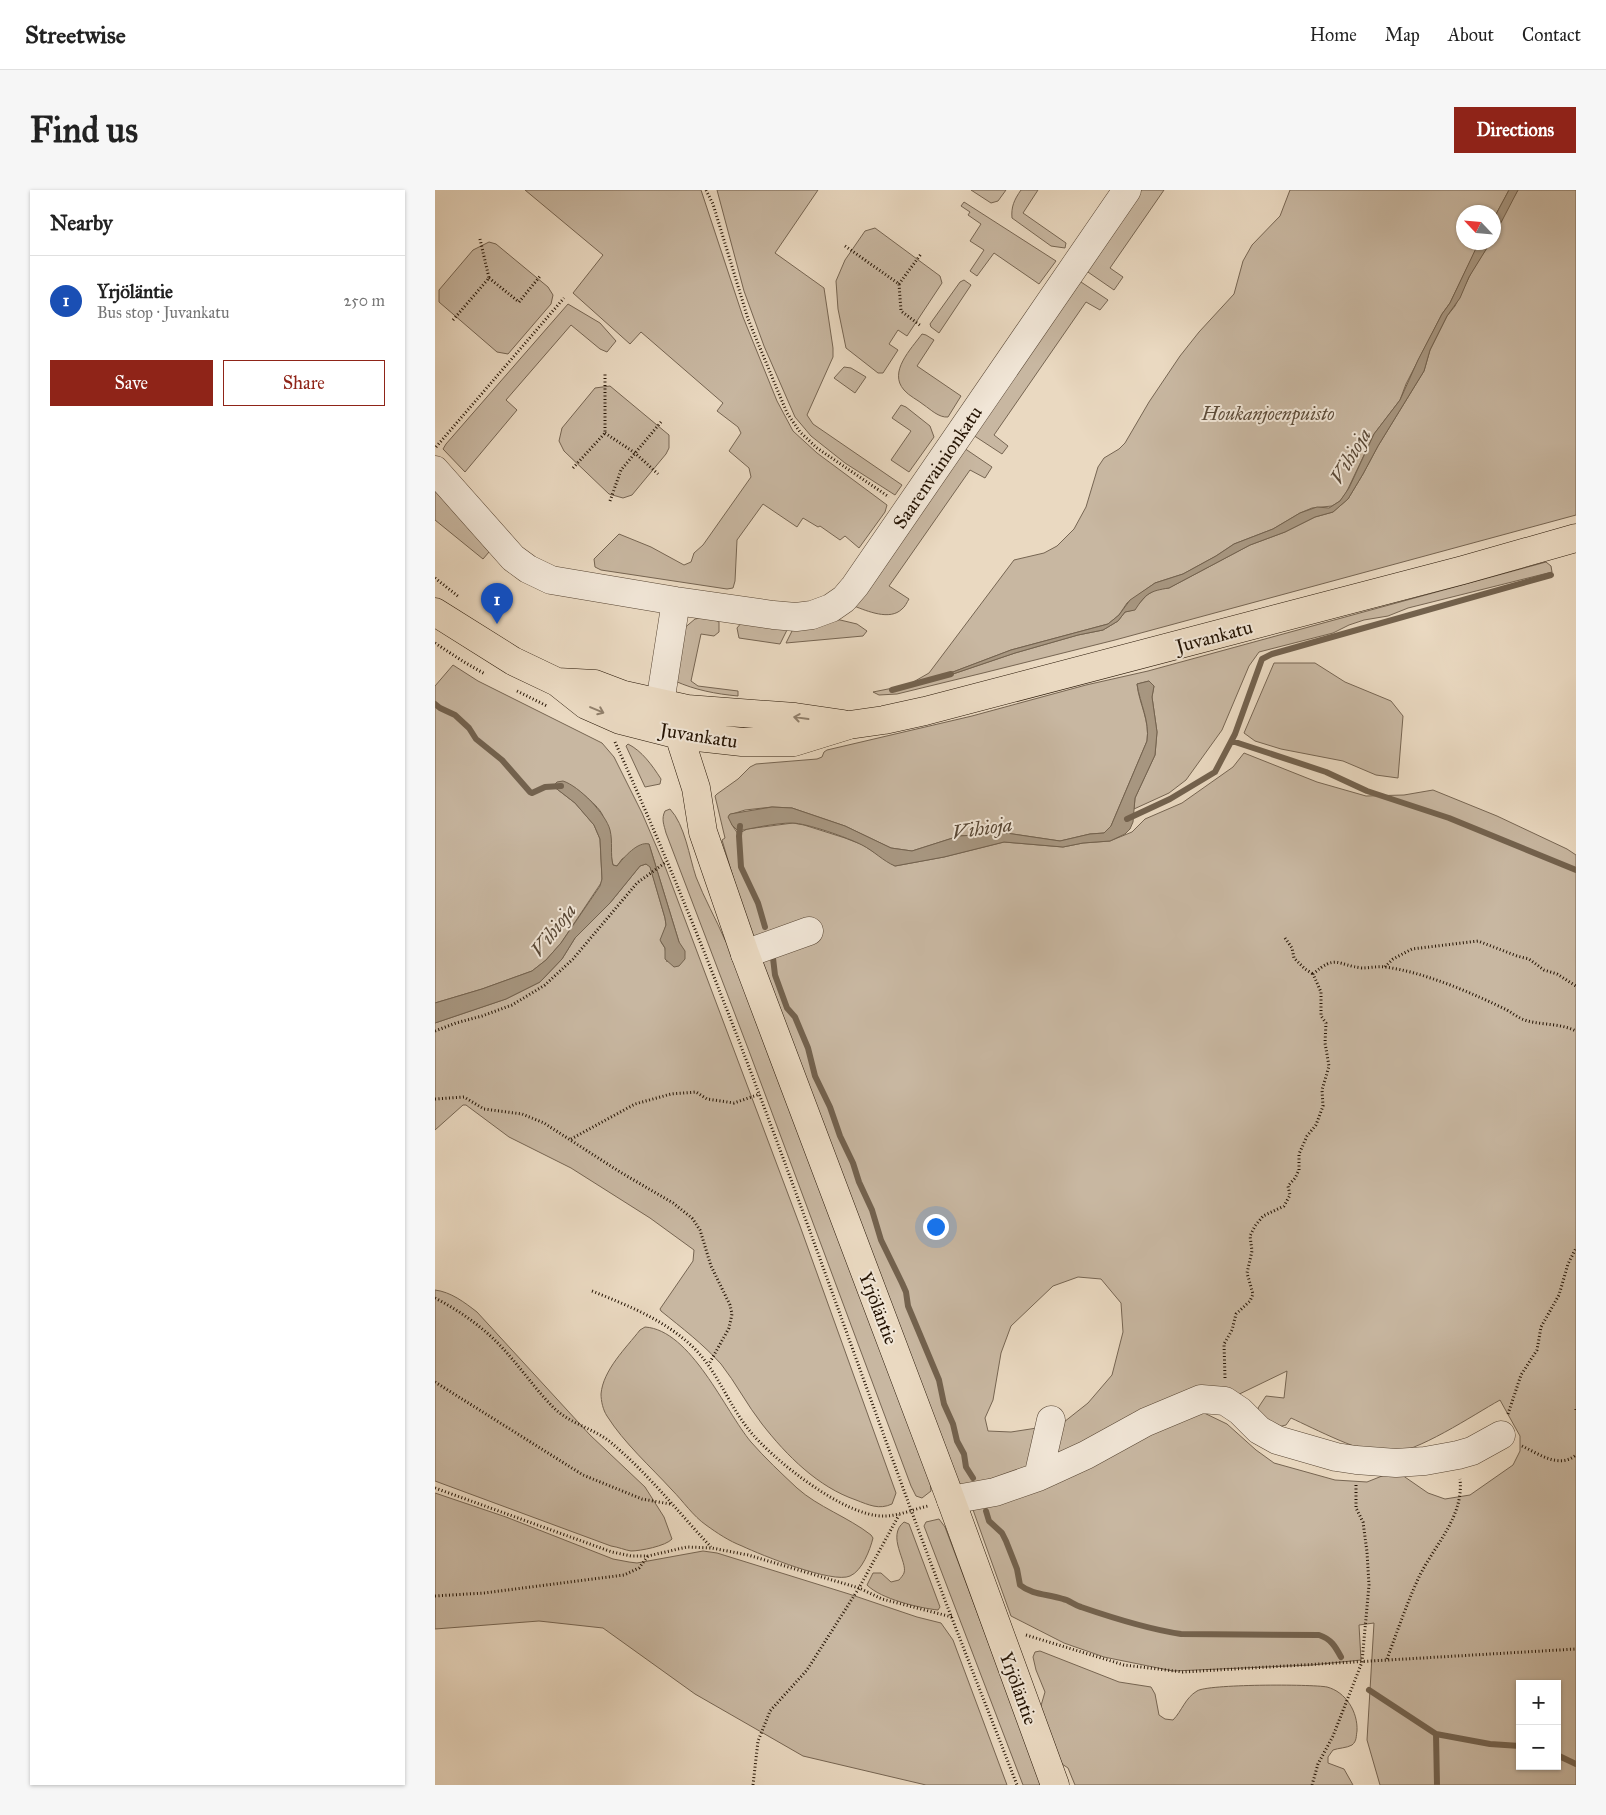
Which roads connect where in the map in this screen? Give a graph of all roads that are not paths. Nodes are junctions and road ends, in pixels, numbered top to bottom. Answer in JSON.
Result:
{"nodes":[{"id":1,"x":1127,"y":190,"type":"edge"},
{"id":2,"x":438,"y":462,"type":"edge"},
{"id":3,"x":1576,"y":538,"type":"edge"},
{"id":4,"x":676,"y":601,"type":"junction"},
{"id":5,"x":435,"y":612,"type":"edge"},
{"id":6,"x":557,"y":682,"type":"junction"},
{"id":7,"x":660,"y":703,"type":"junction"},
{"id":8,"x":849,"y":724,"type":"junction"},
{"id":9,"x":671,"y":733,"type":"junction"},
{"id":10,"x":809,"y":931,"type":"dead end"},
{"id":11,"x":745,"y":954,"type":"junction"},
{"id":12,"x":1051,"y":1420,"type":"dead end"},
{"id":13,"x":1501,"y":1435,"type":"road end"},
{"id":14,"x":1037,"y":1478,"type":"junction"},
{"id":15,"x":951,"y":1500,"type":"junction"},
{"id":16,"x":1055,"y":1785,"type":"edge"}],
"edges":[{"from":1,"to":4,"type":"street","name":"Saarenvainionkatu"},
{"from":2,"to":4,"type":"street","name":"Saarenvainionkatu"},
{"from":3,"to":8,"type":"main road","name":"Juvankatu"},
{"from":4,"to":7,"type":"street"},
{"from":5,"to":6,"type":"main road","name":"Juvankatu"},
{"from":6,"to":7,"type":"main road","name":"Juvankatu"},
{"from":6,"to":9,"type":"main road","name":"Juvankatu","one_way":true},
{"from":8,"to":7,"type":"main road","name":"Juvankatu","one_way":true},
{"from":7,"to":9,"type":"main road","name":"Yrjöläntie"},
{"from":8,"to":9,"type":"main road","name":"Juvankatu"},
{"from":9,"to":11,"type":"main road","name":"Yrjöläntie"},
{"from":10,"to":11,"type":"street"},
{"from":11,"to":15,"type":"main road","name":"Yrjöläntie"},
{"from":12,"to":14,"type":"street"},
{"from":13,"to":14,"type":"street"},
{"from":14,"to":15,"type":"street"},
{"from":15,"to":16,"type":"main road","name":"Yrjöläntie"}]}
